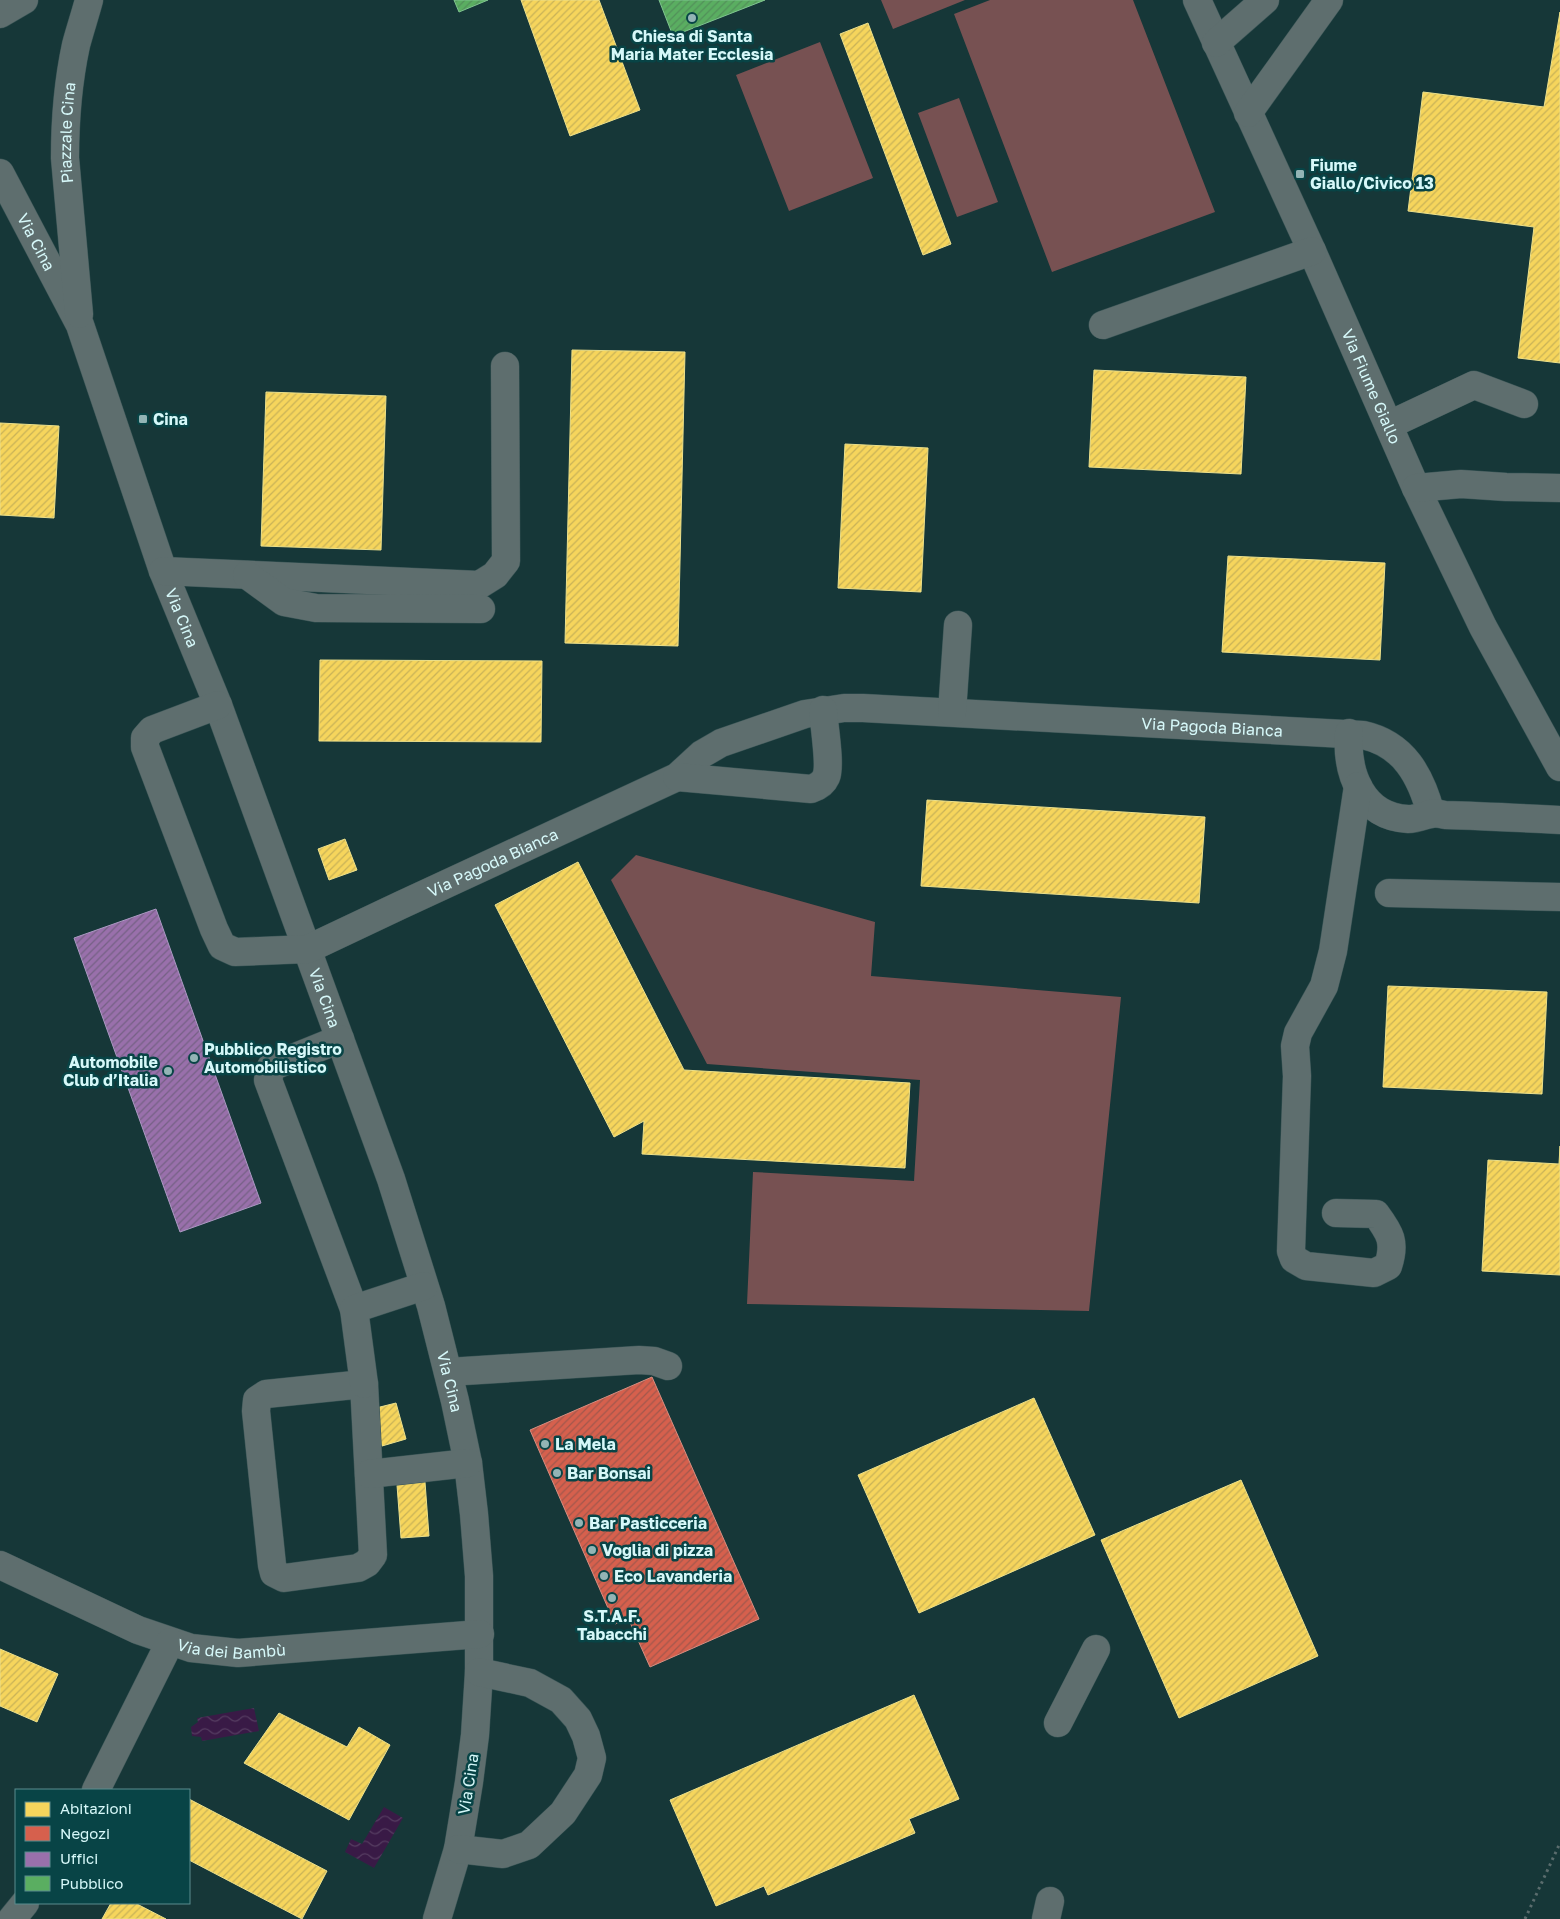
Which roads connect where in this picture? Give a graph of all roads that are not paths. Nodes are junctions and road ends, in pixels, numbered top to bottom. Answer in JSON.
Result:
{"nodes":[{"id":1,"x":24,"y":0,"type":"edge"},
{"id":2,"x":89,"y":0,"type":"edge"},
{"id":3,"x":1197,"y":0,"type":"edge"},
{"id":4,"x":1265,"y":0,"type":"edge"},
{"id":5,"x":1330,"y":0,"type":"edge"},
{"id":6,"x":0,"y":14,"type":"edge"},
{"id":7,"x":1216,"y":43,"type":"junction"},
{"id":8,"x":1248,"y":113,"type":"junction"},
{"id":9,"x":0,"y":173,"type":"edge"},
{"id":10,"x":1312,"y":250,"type":"junction"},
{"id":11,"x":80,"y":325,"type":"junction"},
{"id":12,"x":1103,"y":325,"type":"dead end"},
{"id":13,"x":505,"y":366,"type":"dead end"},
{"id":14,"x":1524,"y":404,"type":"dead end"},
{"id":15,"x":1389,"y":425,"type":"junction"},
{"id":16,"x":1416,"y":488,"type":"junction"},
{"id":17,"x":1560,"y":488,"type":"edge"},
{"id":18,"x":163,"y":571,"type":"junction"},
{"id":19,"x":247,"y":575,"type":"junction"},
{"id":20,"x":480,"y":608,"type":"dead end"},
{"id":21,"x":958,"y":625,"type":"dead end"},
{"id":22,"x":218,"y":705,"type":"junction"},
{"id":23,"x":823,"y":710,"type":"junction"},
{"id":24,"x":952,"y":712,"type":"junction"},
{"id":25,"x":1349,"y":733,"type":"junction"},
{"id":26,"x":1560,"y":767,"type":"edge"},
{"id":27,"x":677,"y":777,"type":"junction"},
{"id":28,"x":1358,"y":786,"type":"junction"},
{"id":29,"x":1431,"y":814,"type":"junction"},
{"id":30,"x":1560,"y":820,"type":"edge"},
{"id":31,"x":1389,"y":893,"type":"dead end"},
{"id":32,"x":1560,"y":897,"type":"edge"},
{"id":33,"x":308,"y":949,"type":"junction"},
{"id":34,"x":340,"y":1039,"type":"junction"},
{"id":35,"x":1336,"y":1213,"type":"dead end"},
{"id":36,"x":424,"y":1286,"type":"junction"},
{"id":37,"x":354,"y":1309,"type":"junction"},
{"id":38,"x":668,"y":1366,"type":"dead end"},
{"id":39,"x":448,"y":1372,"type":"junction"},
{"id":40,"x":364,"y":1384,"type":"junction"},
{"id":41,"x":468,"y":1464,"type":"junction"},
{"id":42,"x":369,"y":1474,"type":"junction"},
{"id":43,"x":0,"y":1565,"type":"edge"},
{"id":44,"x":480,"y":1634,"type":"junction"},
{"id":45,"x":170,"y":1642,"type":"junction"},
{"id":46,"x":1096,"y":1649,"type":"dead end"},
{"id":47,"x":479,"y":1672,"type":"junction"},
{"id":48,"x":1058,"y":1723,"type":"dead end"},
{"id":49,"x":96,"y":1789,"type":"edge"},
{"id":50,"x":458,"y":1849,"type":"junction"},
{"id":51,"x":24,"y":1904,"type":"edge"},
{"id":52,"x":12,"y":1919,"type":"edge"},
{"id":53,"x":437,"y":1919,"type":"edge"}],
"edges":[{"from":1,"to":6,"type":"street"},
{"from":2,"to":11,"type":"street","name":"Piazzale Cina"},
{"from":3,"to":7,"type":"street","name":"Via Fiume Giallo"},
{"from":4,"to":7,"type":"street"},
{"from":5,"to":8,"type":"street"},
{"from":7,"to":8,"type":"street","name":"Via Fiume Giallo"},
{"from":8,"to":10,"type":"street","name":"Via Fiume Giallo"},
{"from":9,"to":11,"type":"street","name":"Via Cina"},
{"from":10,"to":12,"type":"street"},
{"from":10,"to":15,"type":"street","name":"Via Fiume Giallo"},
{"from":11,"to":18,"type":"street","name":"Via Cina"},
{"from":13,"to":19,"type":"street"},
{"from":14,"to":15,"type":"street"},
{"from":15,"to":16,"type":"street","name":"Via Fiume Giallo"},
{"from":16,"to":17,"type":"street"},
{"from":16,"to":26,"type":"street","name":"Via Fiume Giallo"},
{"from":18,"to":19,"type":"street"},
{"from":18,"to":22,"type":"street","name":"Via Cina"},
{"from":19,"to":20,"type":"street"},
{"from":21,"to":24,"type":"street"},
{"from":22,"to":33,"type":"street","name":"Via Cina"},
{"from":22,"to":33,"type":"street"},
{"from":23,"to":24,"type":"street","name":"Via Pagoda Bianca"},
{"from":23,"to":27,"type":"street","name":"Via Pagoda Bianca"},
{"from":23,"to":27,"type":"street","name":"Via Pagoda Bianca"},
{"from":24,"to":25,"type":"street","name":"Via Pagoda Bianca"},
{"from":25,"to":28,"type":"street"},
{"from":25,"to":29,"type":"street","name":"Via Pagoda Bianca"},
{"from":27,"to":33,"type":"street","name":"Via Pagoda Bianca"},
{"from":28,"to":29,"type":"street"},
{"from":28,"to":35,"type":"street"},
{"from":29,"to":30,"type":"street"},
{"from":31,"to":32,"type":"street"},
{"from":33,"to":34,"type":"street","name":"Via Cina"},
{"from":34,"to":36,"type":"street","name":"Via Cina"},
{"from":34,"to":37,"type":"street"},
{"from":36,"to":37,"type":"street"},
{"from":36,"to":39,"type":"street","name":"Via Cina"},
{"from":37,"to":40,"type":"street"},
{"from":38,"to":39,"type":"street"},
{"from":39,"to":41,"type":"street","name":"Via Cina"},
{"from":40,"to":42,"type":"street"},
{"from":40,"to":42,"type":"street"},
{"from":41,"to":42,"type":"street"},
{"from":41,"to":44,"type":"street","name":"Via Cina"},
{"from":43,"to":45,"type":"street","name":"Via dei Bambù"},
{"from":44,"to":45,"type":"street","name":"Via dei Bambù"},
{"from":44,"to":47,"type":"street","name":"Via Cina"},
{"from":45,"to":49,"type":"street"},
{"from":46,"to":48,"type":"street"},
{"from":47,"to":50,"type":"street","name":"Via Cina"},
{"from":47,"to":50,"type":"street"},
{"from":50,"to":53,"type":"street","name":"Via Cina"},
{"from":51,"to":52,"type":"street"}]}
